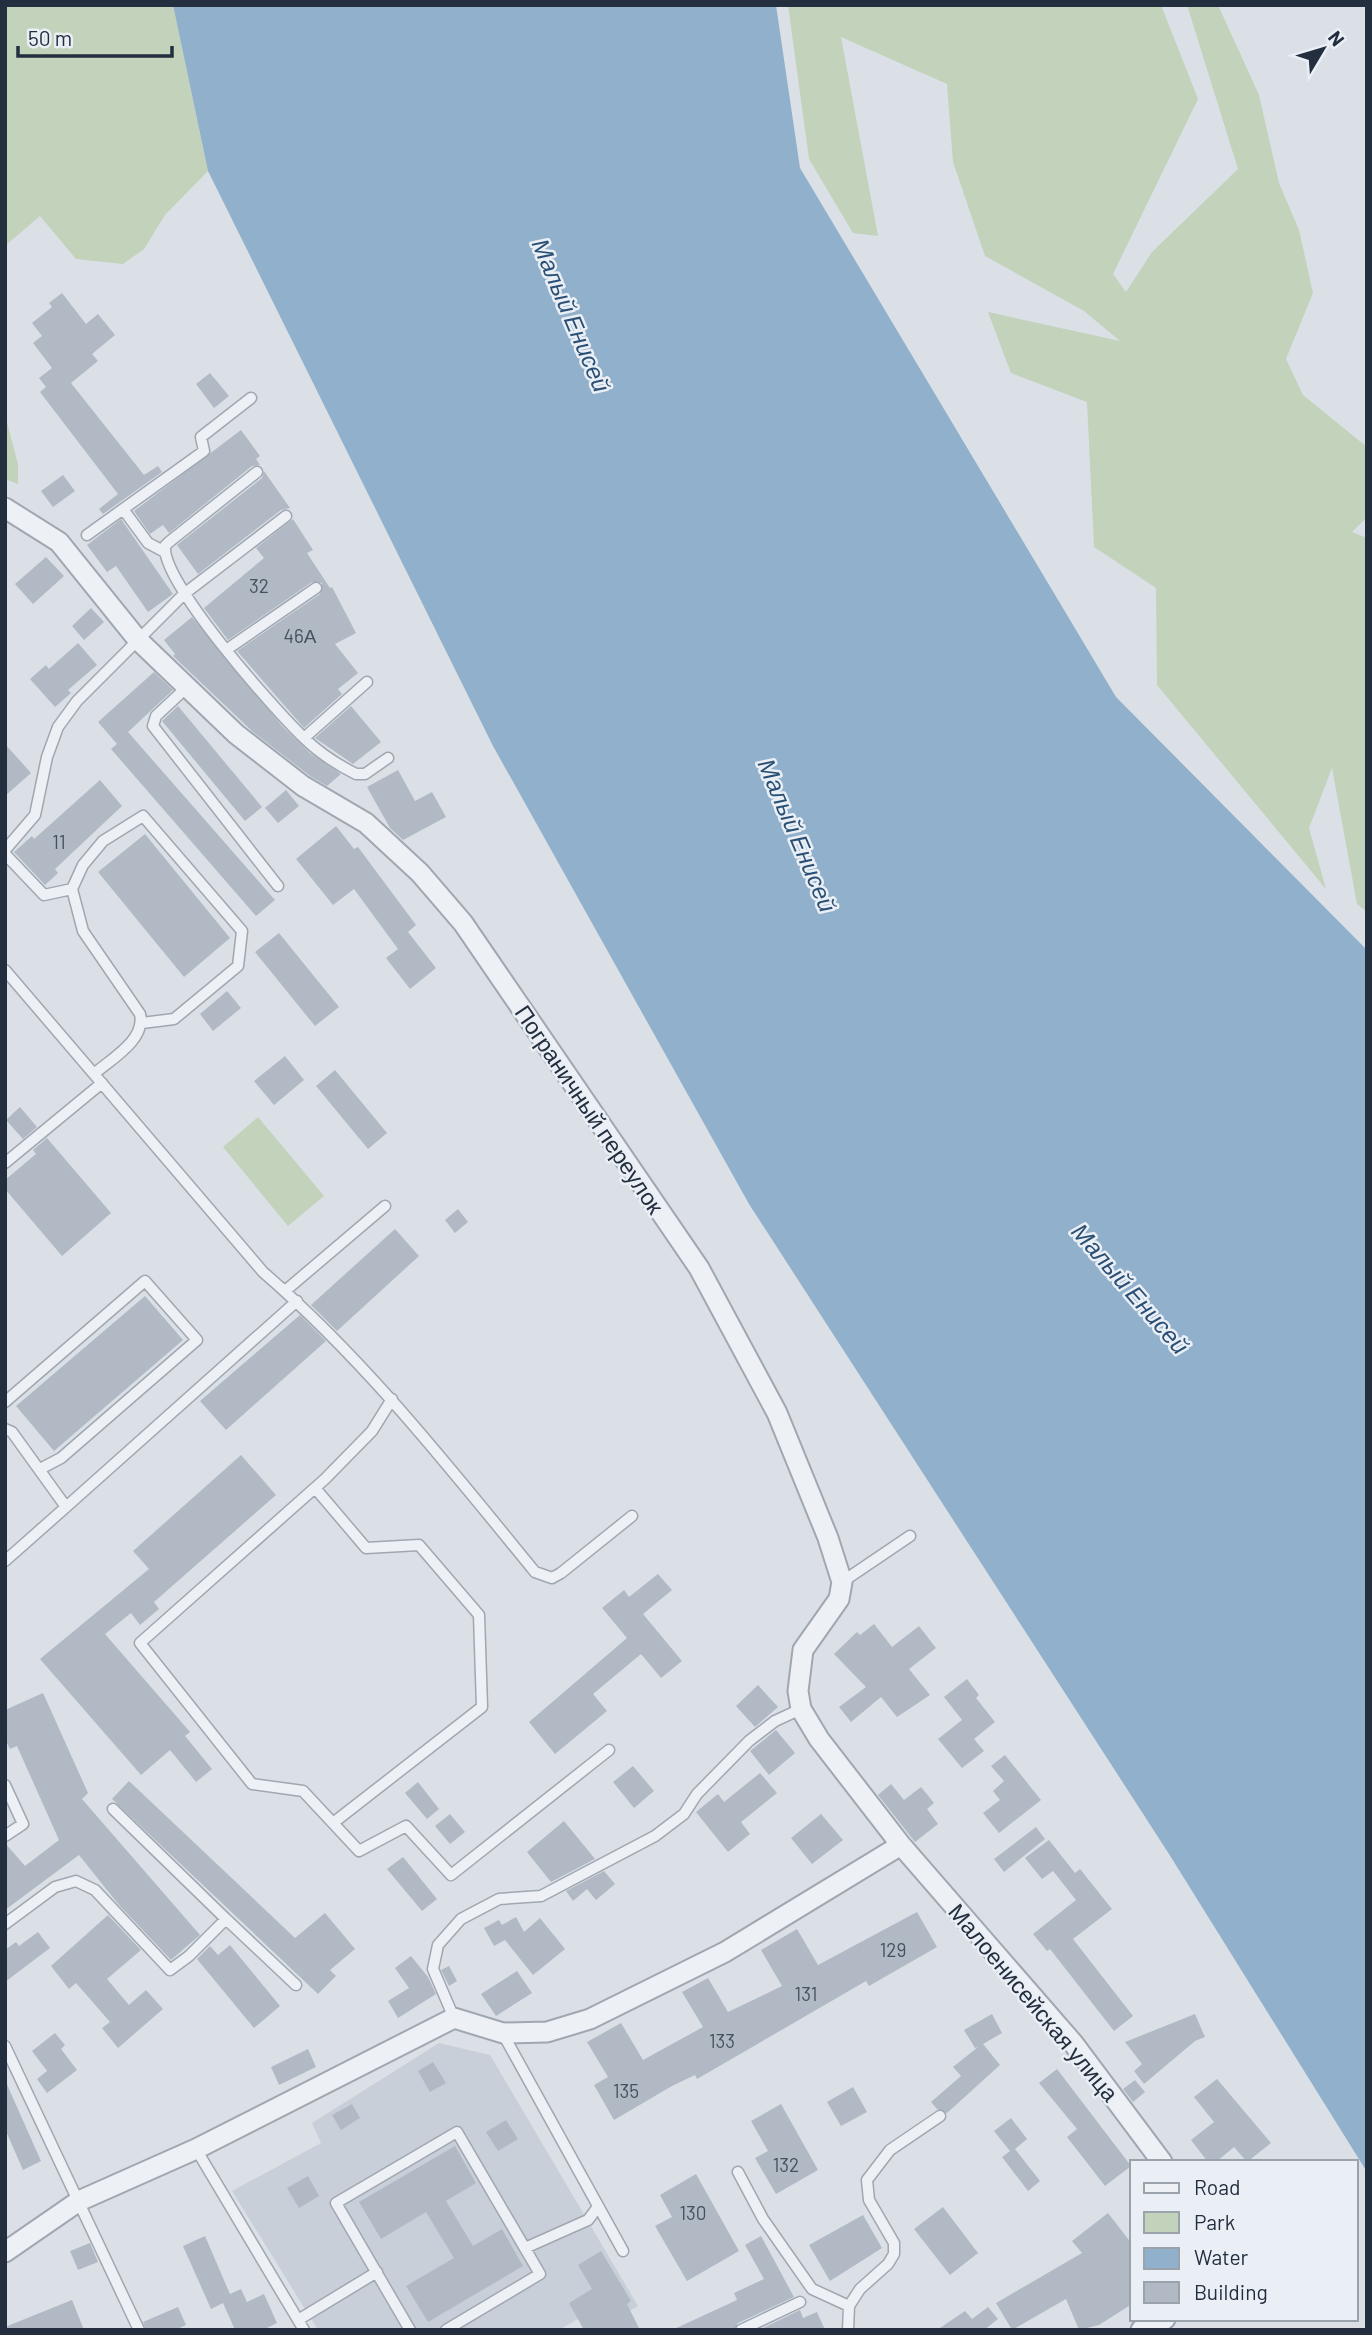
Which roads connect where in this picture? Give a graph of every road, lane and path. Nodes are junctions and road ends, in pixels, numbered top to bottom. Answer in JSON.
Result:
{"nodes":[{"id":1,"x":251,"y":398,"type":"dead end"},
{"id":2,"x":257,"y":472,"type":"dead end"},
{"id":3,"x":5,"y":508,"type":"edge"},
{"id":4,"x":122,"y":509,"type":"junction"},
{"id":5,"x":286,"y":516,"type":"dead end"},
{"id":6,"x":87,"y":535,"type":"dead end"},
{"id":7,"x":164,"y":552,"type":"junction"},
{"id":8,"x":316,"y":588,"type":"dead end"},
{"id":9,"x":184,"y":594,"type":"junction"},
{"id":10,"x":138,"y":640,"type":"junction"},
{"id":11,"x":226,"y":650,"type":"junction"},
{"id":12,"x":367,"y":682,"type":"dead end"},
{"id":13,"x":187,"y":687,"type":"junction"},
{"id":14,"x":304,"y":738,"type":"junction"},
{"id":15,"x":388,"y":758,"type":"dead end"},
{"id":16,"x":5,"y":852,"type":"edge"},
{"id":17,"x":278,"y":886,"type":"dead end"},
{"id":18,"x":72,"y":889,"type":"junction"},
{"id":19,"x":5,"y":970,"type":"edge"},
{"id":20,"x":142,"y":1023,"type":"junction"},
{"id":21,"x":94,"y":1074,"type":"junction"},
{"id":22,"x":102,"y":1083,"type":"junction"},
{"id":23,"x":5,"y":1163,"type":"edge"},
{"id":24,"x":385,"y":1206,"type":"dead end"},
{"id":25,"x":285,"y":1291,"type":"junction"},
{"id":26,"x":297,"y":1301,"type":"junction"},
{"id":27,"x":392,"y":1399,"type":"junction"},
{"id":28,"x":5,"y":1402,"type":"edge"},
{"id":29,"x":5,"y":1429,"type":"edge"},
{"id":30,"x":40,"y":1469,"type":"junction"},
{"id":31,"x":314,"y":1488,"type":"junction"},
{"id":32,"x":66,"y":1507,"type":"junction"},
{"id":33,"x":632,"y":1516,"type":"dead end"},
{"id":34,"x":910,"y":1536,"type":"dead end"},
{"id":35,"x":5,"y":1561,"type":"edge"},
{"id":36,"x":842,"y":1582,"type":"junction"},
{"id":37,"x":801,"y":1709,"type":"junction"},
{"id":38,"x":609,"y":1750,"type":"dead end"},
{"id":39,"x":5,"y":1785,"type":"edge"},
{"id":40,"x":113,"y":1809,"type":"dead end"},
{"id":41,"x":333,"y":1823,"type":"junction"},
{"id":42,"x":5,"y":1836,"type":"edge"},
{"id":43,"x":901,"y":1845,"type":"junction"},
{"id":44,"x":226,"y":1919,"type":"junction"},
{"id":45,"x":5,"y":1924,"type":"edge"},
{"id":46,"x":296,"y":1985,"type":"dead end"},
{"id":47,"x":454,"y":2018,"type":"junction"},
{"id":48,"x":503,"y":2033,"type":"junction"},
{"id":49,"x":5,"y":2046,"type":"edge"},
{"id":50,"x":940,"y":2116,"type":"dead end"},
{"id":51,"x":196,"y":2149,"type":"junction"},
{"id":52,"x":1161,"y":2160,"type":"edge"},
{"id":53,"x":738,"y":2172,"type":"dead end"},
{"id":54,"x":79,"y":2201,"type":"junction"},
{"id":55,"x":597,"y":2208,"type":"junction"},
{"id":56,"x":525,"y":2248,"type":"junction"},
{"id":57,"x":623,"y":2250,"type":"dead end"},
{"id":58,"x":5,"y":2252,"type":"edge"},
{"id":59,"x":377,"y":2272,"type":"junction"},
{"id":60,"x":800,"y":2302,"type":"dead end"},
{"id":61,"x":849,"y":2306,"type":"junction"},
{"id":62,"x":298,"y":2320,"type":"junction"},
{"id":63,"x":1161,"y":2321,"type":"edge"},
{"id":64,"x":139,"y":2330,"type":"edge"},
{"id":65,"x":304,"y":2330,"type":"edge"},
{"id":66,"x":410,"y":2330,"type":"edge"},
{"id":67,"x":446,"y":2330,"type":"edge"},
{"id":68,"x":741,"y":2330,"type":"edge"},
{"id":69,"x":848,"y":2330,"type":"edge"},
{"id":70,"x":1141,"y":2330,"type":"edge"}],
"edges":[{"from":1,"to":4,"type":"lane"},
{"from":2,"to":7,"type":"lane"},
{"from":3,"to":10,"type":"street","name":"Пограничный переулок"},
{"from":4,"to":6,"type":"lane"},
{"from":4,"to":7,"type":"lane"},
{"from":5,"to":9,"type":"lane"},
{"from":7,"to":9,"type":"lane"},
{"from":8,"to":11,"type":"lane"},
{"from":9,"to":10,"type":"lane"},
{"from":9,"to":11,"type":"lane"},
{"from":10,"to":13,"type":"street","name":"Пограничный переулок"},
{"from":10,"to":16,"type":"lane"},
{"from":11,"to":14,"type":"lane"},
{"from":12,"to":14,"type":"lane"},
{"from":13,"to":17,"type":"lane"},
{"from":13,"to":36,"type":"street","name":"Пограничный переулок"},
{"from":14,"to":15,"type":"lane"},
{"from":16,"to":18,"type":"lane"},
{"from":18,"to":20,"type":"lane"},
{"from":18,"to":20,"type":"lane"},
{"from":19,"to":21,"type":"lane"},
{"from":20,"to":21,"type":"lane"},
{"from":21,"to":22,"type":"lane"},
{"from":22,"to":23,"type":"lane"},
{"from":22,"to":25,"type":"lane"},
{"from":24,"to":25,"type":"lane"},
{"from":25,"to":26,"type":"lane"},
{"from":26,"to":27,"type":"lane"},
{"from":26,"to":32,"type":"lane"},
{"from":27,"to":31,"type":"lane"},
{"from":27,"to":33,"type":"lane"},
{"from":28,"to":30,"type":"lane"},
{"from":29,"to":30,"type":"lane"},
{"from":30,"to":32,"type":"lane"},
{"from":31,"to":41,"type":"lane"},
{"from":31,"to":41,"type":"lane"},
{"from":32,"to":35,"type":"lane"},
{"from":34,"to":36,"type":"lane"},
{"from":36,"to":37,"type":"street"},
{"from":37,"to":43,"type":"street"},
{"from":37,"to":47,"type":"lane"},
{"from":38,"to":41,"type":"lane"},
{"from":39,"to":42,"type":"lane"},
{"from":40,"to":44,"type":"lane"},
{"from":43,"to":48,"type":"street"},
{"from":43,"to":52,"type":"street","name":"Малоенисейская улица"},
{"from":44,"to":45,"type":"lane"},
{"from":44,"to":46,"type":"lane"},
{"from":47,"to":48,"type":"street"},
{"from":47,"to":51,"type":"street"},
{"from":48,"to":55,"type":"lane"},
{"from":49,"to":54,"type":"lane"},
{"from":50,"to":61,"type":"lane"},
{"from":51,"to":54,"type":"street"},
{"from":51,"to":62,"type":"lane"},
{"from":53,"to":61,"type":"lane"},
{"from":54,"to":58,"type":"street"},
{"from":54,"to":64,"type":"lane"},
{"from":55,"to":56,"type":"lane"},
{"from":55,"to":57,"type":"lane"},
{"from":56,"to":59,"type":"lane"},
{"from":56,"to":67,"type":"lane"},
{"from":59,"to":62,"type":"lane"},
{"from":59,"to":66,"type":"lane"},
{"from":60,"to":68,"type":"lane"},
{"from":61,"to":69,"type":"lane"},
{"from":62,"to":65,"type":"lane"},
{"from":63,"to":70,"type":"street"}]}
